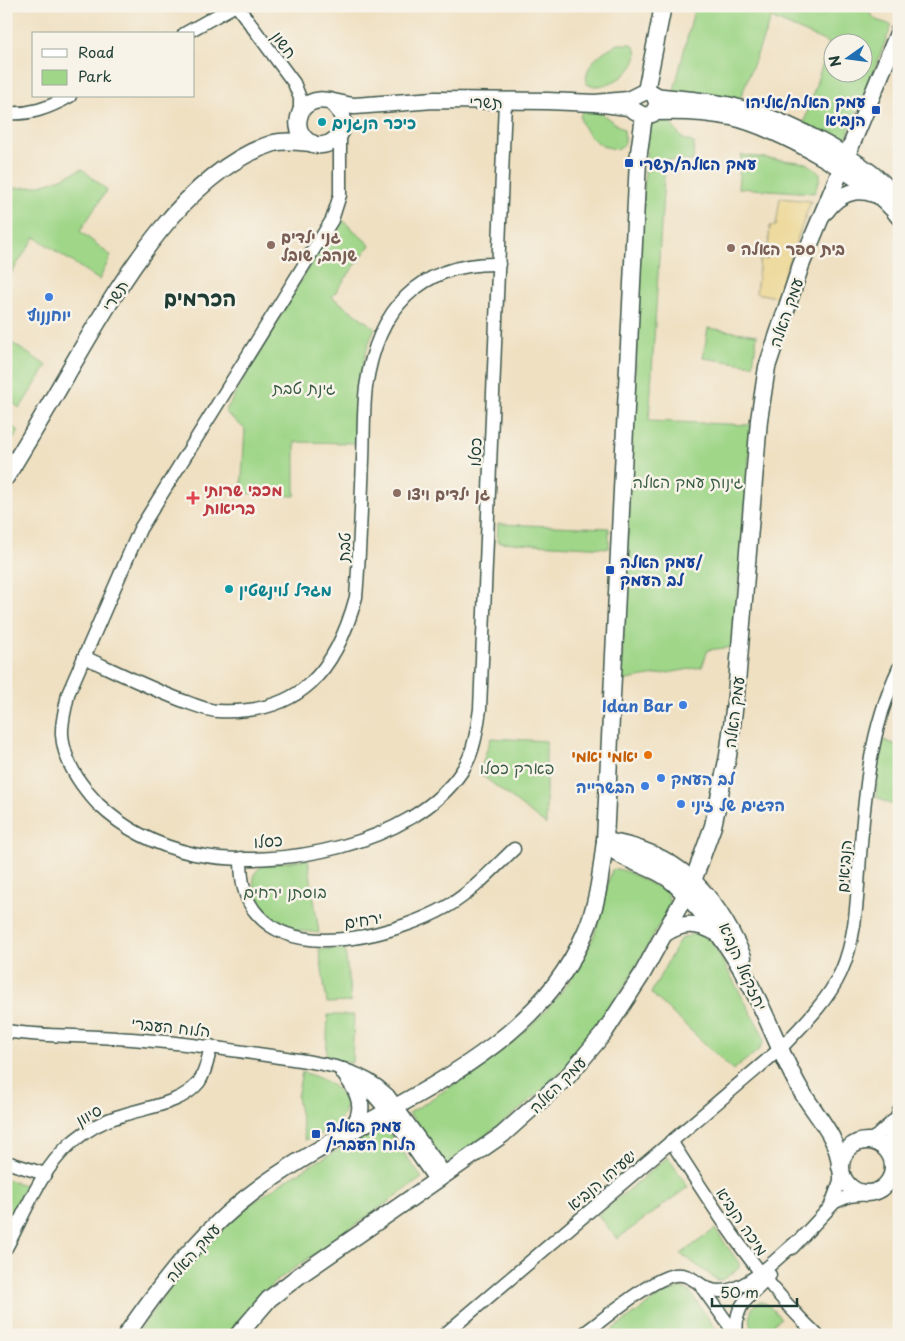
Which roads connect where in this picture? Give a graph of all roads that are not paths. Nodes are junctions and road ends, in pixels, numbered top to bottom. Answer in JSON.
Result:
{"nodes":[{"id":1,"x":235,"y":6,"type":"edge"},
{"id":2,"x":663,"y":6,"type":"edge"},
{"id":3,"x":899,"y":31,"type":"edge"},
{"id":4,"x":188,"y":32,"type":"edge"},
{"id":5,"x":290,"y":77,"type":"junction"},
{"id":6,"x":66,"y":98,"type":"edge"},
{"id":7,"x":328,"y":100,"type":"junction"},
{"id":8,"x":505,"y":102,"type":"junction"},
{"id":9,"x":378,"y":104,"type":"junction"},
{"id":10,"x":646,"y":104,"type":"junction"},
{"id":11,"x":6,"y":113,"type":"edge"},
{"id":12,"x":299,"y":115,"type":"junction"},
{"id":13,"x":341,"y":131,"type":"junction"},
{"id":14,"x":316,"y":144,"type":"junction"},
{"id":15,"x":262,"y":148,"type":"junction"},
{"id":16,"x":847,"y":157,"type":"junction"},
{"id":17,"x":341,"y":182,"type":"junction"},
{"id":18,"x":879,"y":196,"type":"junction"},
{"id":19,"x":899,"y":200,"type":"edge"},
{"id":20,"x":821,"y":216,"type":"junction"},
{"id":21,"x":899,"y":217,"type":"edge"},
{"id":22,"x":499,"y":264,"type":"junction"},
{"id":23,"x":6,"y":477,"type":"edge"},
{"id":24,"x":84,"y":657,"type":"junction"},
{"id":25,"x":899,"y":668,"type":"edge"},
{"id":26,"x":605,"y":841,"type":"junction"},
{"id":27,"x":514,"y":849,"type":"dead end"},
{"id":28,"x":241,"y":858,"type":"junction"},
{"id":29,"x":693,"y":879,"type":"junction"},
{"id":30,"x":685,"y":895,"type":"junction"},
{"id":31,"x":718,"y":933,"type":"junction"},
{"id":32,"x":664,"y":934,"type":"junction"},
{"id":33,"x":6,"y":1031,"type":"edge"},
{"id":34,"x":772,"y":1031,"type":"junction"},
{"id":35,"x":211,"y":1046,"type":"junction"},
{"id":36,"x":780,"y":1049,"type":"junction"},
{"id":37,"x":337,"y":1068,"type":"junction"},
{"id":38,"x":392,"y":1109,"type":"junction"},
{"id":39,"x":897,"y":1114,"type":"edge"},
{"id":40,"x":818,"y":1118,"type":"junction"},
{"id":41,"x":347,"y":1133,"type":"junction"},
{"id":42,"x":671,"y":1141,"type":"junction"},
{"id":43,"x":864,"y":1141,"type":"junction"},
{"id":44,"x":6,"y":1162,"type":"edge"},
{"id":45,"x":895,"y":1167,"type":"edge"},
{"id":46,"x":840,"y":1168,"type":"junction"},
{"id":47,"x":45,"y":1174,"type":"junction"},
{"id":48,"x":441,"y":1178,"type":"junction"},
{"id":49,"x":899,"y":1191,"type":"edge"},
{"id":50,"x":872,"y":1193,"type":"junction"},
{"id":51,"x":830,"y":1208,"type":"junction"},
{"id":52,"x":6,"y":1248,"type":"edge"},
{"id":53,"x":762,"y":1277,"type":"junction"},
{"id":54,"x":696,"y":1280,"type":"junction"},
{"id":55,"x":126,"y":1335,"type":"edge"},
{"id":56,"x":238,"y":1335,"type":"edge"},
{"id":57,"x":444,"y":1335,"type":"edge"},
{"id":58,"x":582,"y":1335,"type":"edge"},
{"id":59,"x":737,"y":1335,"type":"edge"},
{"id":60,"x":817,"y":1335,"type":"edge"}],
"edges":[{"from":1,"to":4,"type":"street"},
{"from":1,"to":5,"type":"street","name":"חשון"},
{"from":2,"to":10,"type":"street","name":"עמק האלה"},
{"from":3,"to":16,"type":"street","name":"עמק האלה"},
{"from":5,"to":7,"type":"street","name":"חשון"},
{"from":5,"to":12,"type":"street","name":"חשון"},
{"from":6,"to":11,"type":"street"},
{"from":7,"to":9,"type":"street","name":"תשרי"},
{"from":7,"to":12,"type":"street"},
{"from":7,"to":13,"type":"street"},
{"from":8,"to":9,"type":"street","name":"תשרי"},
{"from":8,"to":10,"type":"street","name":"תשרי"},
{"from":8,"to":22,"type":"street","name":"כסלו"},
{"from":9,"to":13,"type":"street","name":"תשרי"},
{"from":10,"to":16,"type":"street","name":"תשרי"},
{"from":10,"to":26,"type":"street","name":"עמק האלה"},
{"from":12,"to":14,"type":"street"},
{"from":12,"to":15,"type":"street","name":"תשרי"},
{"from":13,"to":14,"type":"street"},
{"from":13,"to":17,"type":"street","name":"כסלו"},
{"from":14,"to":15,"type":"street","name":"תשרי"},
{"from":14,"to":17,"type":"street","name":"כסלו"},
{"from":15,"to":23,"type":"street","name":"תשרי"},
{"from":16,"to":18,"type":"street"},
{"from":16,"to":19,"type":"street"},
{"from":16,"to":20,"type":"street","name":"עמק האלה"},
{"from":17,"to":24,"type":"street","name":"כסלו"},
{"from":18,"to":20,"type":"street"},
{"from":18,"to":21,"type":"street"},
{"from":20,"to":29,"type":"street","name":"עמק האלה"},
{"from":22,"to":24,"type":"street","name":"טבת"},
{"from":22,"to":28,"type":"street","name":"כסלו"},
{"from":24,"to":28,"type":"street","name":"כסלו"},
{"from":25,"to":36,"type":"street","name":"הנביאים"},
{"from":26,"to":29,"type":"street","name":"יחזקאל הנביא"},
{"from":26,"to":30,"type":"street","name":"יחזקאל הנביא"},
{"from":26,"to":38,"type":"street","name":"עמק האלה"},
{"from":27,"to":28,"type":"street","name":"ירחים"},
{"from":29,"to":30,"type":"street","name":"עמק האלה"},
{"from":29,"to":34,"type":"street","name":"יחזקאל הנביא"},
{"from":30,"to":31,"type":"street","name":"יחזקאל הנביא"},
{"from":30,"to":32,"type":"street","name":"עמק האלה"},
{"from":31,"to":32,"type":"street"},
{"from":31,"to":34,"type":"street","name":"יחזקאל הנביא"},
{"from":32,"to":48,"type":"street","name":"עמק האלה"},
{"from":33,"to":35,"type":"street","name":"הלוח העברי"},
{"from":34,"to":36,"type":"street","name":"יחזקאל הנביא"},
{"from":35,"to":37,"type":"street","name":"הלוח העברי"},
{"from":35,"to":47,"type":"street","name":"סיוון"},
{"from":36,"to":40,"type":"street","name":"יחזקאל הנביא"},
{"from":36,"to":42,"type":"street","name":"ישעיהו הנביא"},
{"from":37,"to":38,"type":"street","name":"הלוח העברי"},
{"from":37,"to":41,"type":"street"},
{"from":38,"to":41,"type":"street","name":"עמק האלה"},
{"from":38,"to":48,"type":"street","name":"הלוח העברי"},
{"from":39,"to":43,"type":"street"},
{"from":39,"to":45,"type":"street"},
{"from":40,"to":43,"type":"street","name":"יחזקאל הנביא"},
{"from":40,"to":46,"type":"street","name":"יחזקאל הנביא"},
{"from":41,"to":55,"type":"street","name":"עמק האלה"},
{"from":42,"to":53,"type":"street","name":"מיכה הנביא"},
{"from":42,"to":57,"type":"street","name":"ישעיהו הנביא"},
{"from":43,"to":45,"type":"street"},
{"from":43,"to":46,"type":"street"},
{"from":44,"to":47,"type":"street"},
{"from":45,"to":50,"type":"street"},
{"from":46,"to":50,"type":"street"},
{"from":46,"to":51,"type":"street"},
{"from":47,"to":52,"type":"street","name":"סיוון"},
{"from":48,"to":56,"type":"street","name":"עמק האלה"},
{"from":49,"to":50,"type":"street"},
{"from":50,"to":51,"type":"street"},
{"from":51,"to":53,"type":"street"},
{"from":53,"to":54,"type":"street"},
{"from":53,"to":59,"type":"street"},
{"from":53,"to":60,"type":"street","name":"מיכה הנביא"},
{"from":54,"to":58,"type":"street"},
{"from":54,"to":59,"type":"street"}]}
